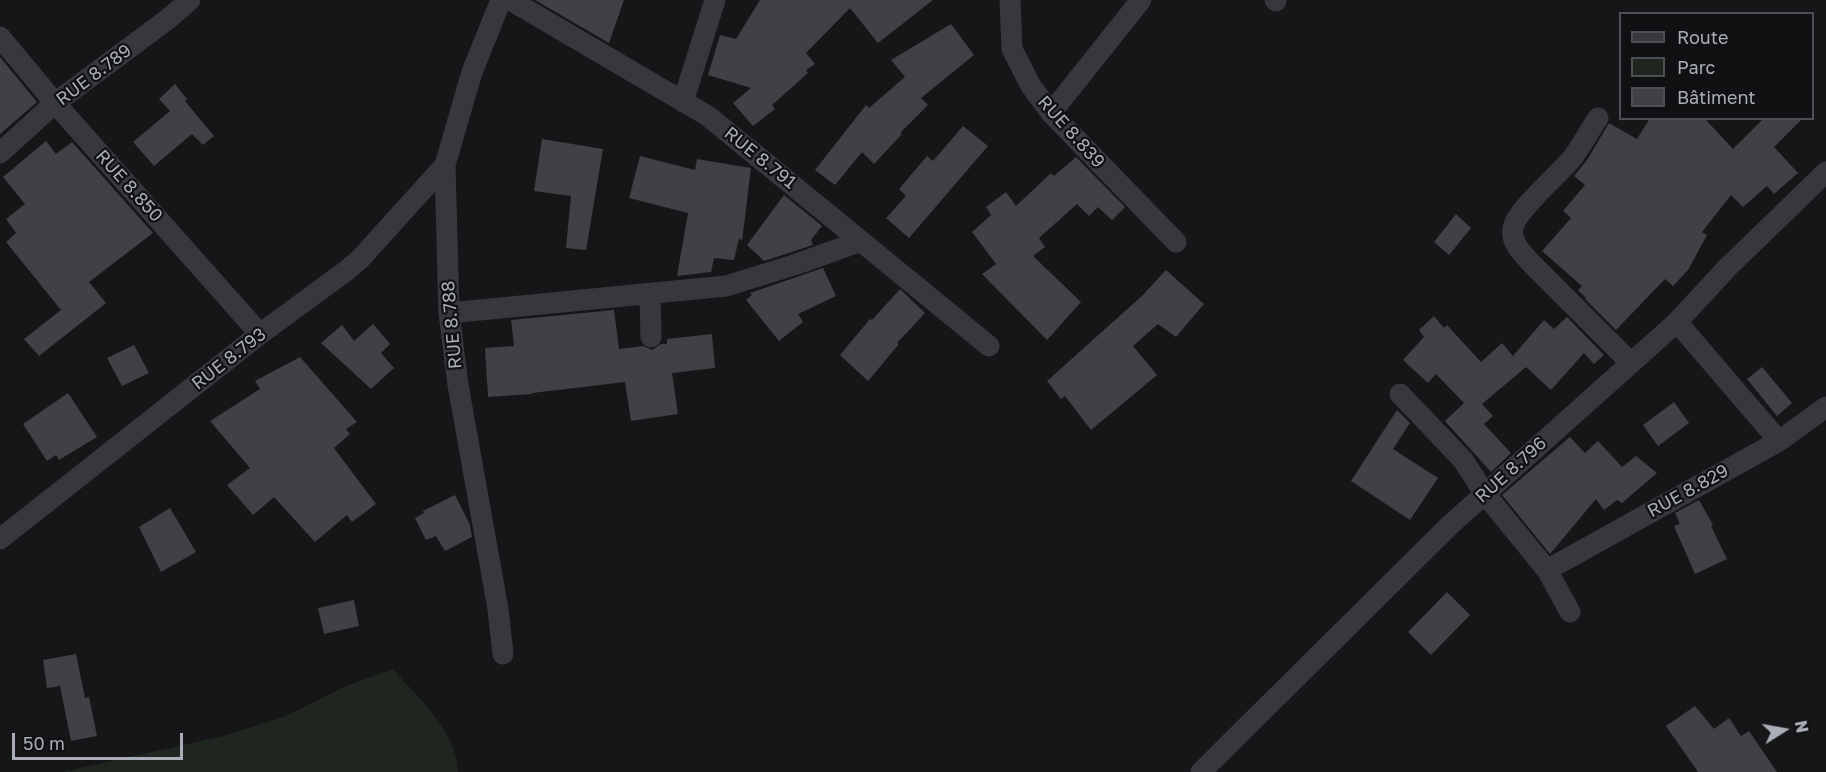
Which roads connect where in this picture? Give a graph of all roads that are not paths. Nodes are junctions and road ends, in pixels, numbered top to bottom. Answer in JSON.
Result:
{"nodes":[{"id":1,"x":190,"y":0,"type":"edge"},
{"id":2,"x":501,"y":0,"type":"edge"},
{"id":3,"x":510,"y":0,"type":"edge"},
{"id":4,"x":715,"y":0,"type":"edge"},
{"id":5,"x":1010,"y":0,"type":"edge"},
{"id":6,"x":1141,"y":0,"type":"edge"},
{"id":7,"x":0,"y":37,"type":"edge"},
{"id":8,"x":683,"y":102,"type":"junction"},
{"id":9,"x":55,"y":103,"type":"junction"},
{"id":10,"x":1051,"y":113,"type":"junction"},
{"id":11,"x":1598,"y":118,"type":"dead end"},
{"id":12,"x":0,"y":153,"type":"edge"},
{"id":13,"x":445,"y":165,"type":"junction"},
{"id":14,"x":1826,"y":172,"type":"edge"},
{"id":15,"x":861,"y":241,"type":"junction"},
{"id":16,"x":1176,"y":242,"type":"dead end"},
{"id":17,"x":650,"y":294,"type":"junction"},
{"id":18,"x":449,"y":313,"type":"junction"},
{"id":19,"x":1677,"y":322,"type":"junction"},
{"id":20,"x":260,"y":334,"type":"junction"},
{"id":21,"x":651,"y":337,"type":"dead end"},
{"id":22,"x":989,"y":346,"type":"dead end"},
{"id":23,"x":1631,"y":363,"type":"junction"},
{"id":24,"x":1400,"y":394,"type":"dead end"},
{"id":25,"x":1826,"y":407,"type":"edge"},
{"id":26,"x":1779,"y":441,"type":"junction"},
{"id":27,"x":1485,"y":494,"type":"junction"},
{"id":28,"x":0,"y":539,"type":"edge"},
{"id":29,"x":1547,"y":570,"type":"junction"},
{"id":30,"x":1570,"y":612,"type":"dead end"},
{"id":31,"x":503,"y":654,"type":"dead end"},
{"id":32,"x":1201,"y":772,"type":"edge"}],
"edges":[{"from":1,"to":9,"type":"street","name":"RUE 8.789"},
{"from":2,"to":13,"type":"street","name":"RUE 8.788"},
{"from":3,"to":8,"type":"street","name":"RUE 8.791"},
{"from":4,"to":8,"type":"street"},
{"from":5,"to":10,"type":"street","name":"RUE 8.839"},
{"from":6,"to":10,"type":"street"},
{"from":7,"to":9,"type":"street","name":"RUE 8.850"},
{"from":8,"to":15,"type":"street","name":"RUE 8.791"},
{"from":9,"to":12,"type":"street","name":"RUE 8.789"},
{"from":9,"to":20,"type":"street","name":"RUE 8.850"},
{"from":10,"to":16,"type":"street","name":"RUE 8.839"},
{"from":11,"to":23,"type":"street"},
{"from":13,"to":18,"type":"street","name":"RUE 8.788"},
{"from":13,"to":20,"type":"street","name":"RUE 8.793"},
{"from":14,"to":19,"type":"street","name":"RUE 8.796"},
{"from":15,"to":17,"type":"street"},
{"from":15,"to":22,"type":"street","name":"RUE 8.791"},
{"from":17,"to":18,"type":"street"},
{"from":17,"to":21,"type":"street"},
{"from":18,"to":31,"type":"street","name":"RUE 8.788"},
{"from":19,"to":23,"type":"street","name":"RUE 8.796"},
{"from":19,"to":26,"type":"street"},
{"from":20,"to":28,"type":"street","name":"RUE 8.793"},
{"from":23,"to":27,"type":"street","name":"RUE 8.796"},
{"from":24,"to":27,"type":"street"},
{"from":25,"to":26,"type":"street","name":"RUE 8.829"},
{"from":26,"to":29,"type":"street","name":"RUE 8.829"},
{"from":27,"to":29,"type":"street"},
{"from":27,"to":32,"type":"street","name":"RUE 8.796"},
{"from":29,"to":30,"type":"street"}]}
